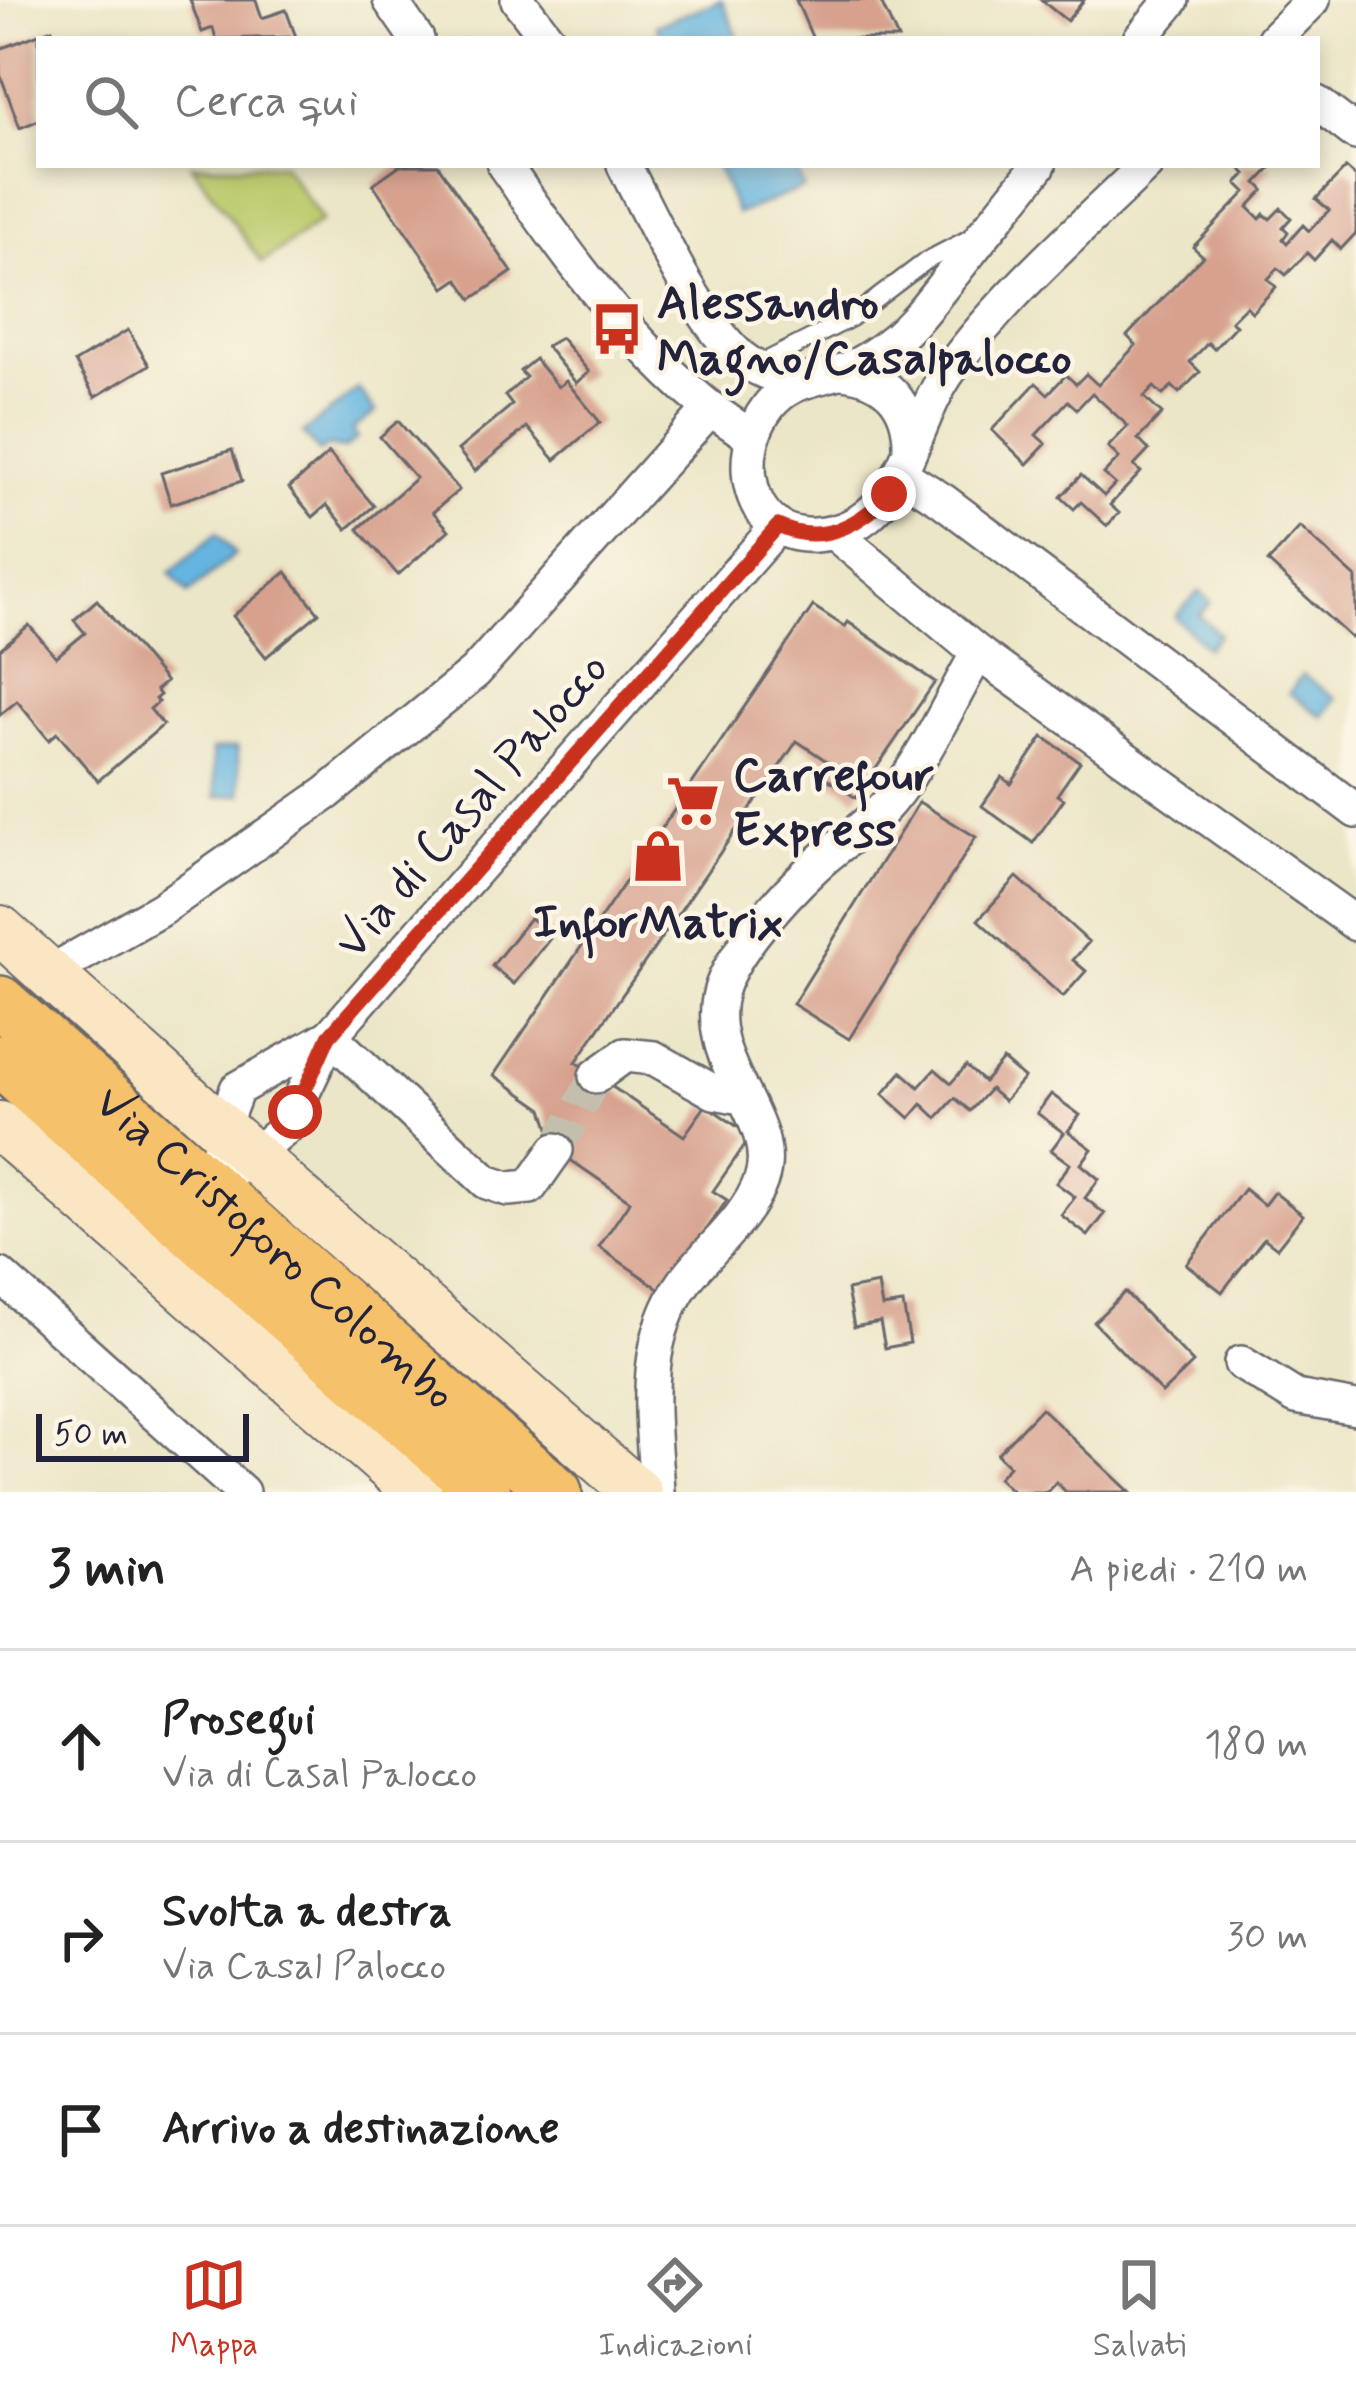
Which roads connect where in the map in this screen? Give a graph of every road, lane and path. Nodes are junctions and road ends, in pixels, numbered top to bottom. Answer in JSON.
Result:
{"nodes":[{"id":1,"x":390,"y":0,"type":"edge"},
{"id":2,"x":518,"y":0,"type":"edge"},
{"id":3,"x":1172,"y":0,"type":"edge"},
{"id":4,"x":1313,"y":0,"type":"edge"},
{"id":5,"x":415,"y":36,"type":"edge"},
{"id":6,"x":546,"y":36,"type":"edge"},
{"id":7,"x":1143,"y":36,"type":"edge"},
{"id":8,"x":1277,"y":36,"type":"edge"},
{"id":9,"x":1320,"y":105,"type":"edge"},
{"id":10,"x":1356,"y":133,"type":"edge"},
{"id":11,"x":506,"y":168,"type":"edge"},
{"id":12,"x":626,"y":168,"type":"edge"},
{"id":13,"x":1038,"y":168,"type":"edge"},
{"id":14,"x":1143,"y":168,"type":"edge"},
{"id":15,"x":988,"y":229,"type":"junction"},
{"id":16,"x":754,"y":367,"type":"junction"},
{"id":17,"x":843,"y":372,"type":"junction"},
{"id":18,"x":795,"y":384,"type":"junction"},
{"id":19,"x":709,"y":410,"type":"junction"},
{"id":20,"x":752,"y":436,"type":"junction"},
{"id":21,"x":906,"y":461,"type":"junction"},
{"id":22,"x":778,"y":526,"type":"junction"},
{"id":23,"x":832,"y":532,"type":"junction"},
{"id":24,"x":978,"y":653,"type":"junction"},
{"id":25,"x":1356,"y":811,"type":"edge"},
{"id":26,"x":1356,"y":924,"type":"edge"},
{"id":27,"x":0,"y":930,"type":"edge"},
{"id":28,"x":49,"y":973,"type":"junction"},
{"id":29,"x":0,"y":1002,"type":"edge"},
{"id":30,"x":329,"y":1036,"type":"junction"},
{"id":31,"x":0,"y":1061,"type":"edge"},
{"id":32,"x":596,"y":1076,"type":"tunnel mouth"},
{"id":33,"x":742,"y":1097,"type":"junction"},
{"id":34,"x":0,"y":1126,"type":"edge"},
{"id":35,"x":239,"y":1141,"type":"junction"},
{"id":36,"x":556,"y":1150,"type":"tunnel mouth"},
{"id":37,"x":186,"y":1227,"type":"junction"},
{"id":38,"x":0,"y":1275,"type":"edge"},
{"id":39,"x":1241,"y":1363,"type":"dead end"},
{"id":40,"x":1356,"y":1408,"type":"edge"},
{"id":41,"x":242,"y":1492,"type":"edge"},
{"id":42,"x":418,"y":1492,"type":"edge"},
{"id":43,"x":485,"y":1492,"type":"edge"},
{"id":44,"x":556,"y":1492,"type":"edge"},
{"id":45,"x":637,"y":1492,"type":"edge"},
{"id":46,"x":657,"y":1492,"type":"edge"}],
"edges":[{"from":1,"to":5,"type":"street"},
{"from":2,"to":6,"type":"street"},
{"from":3,"to":7,"type":"street"},
{"from":4,"to":8,"type":"street"},
{"from":9,"to":10,"type":"street"},
{"from":11,"to":19,"type":"street"},
{"from":12,"to":16,"type":"street"},
{"from":13,"to":15,"type":"street"},
{"from":14,"to":21,"type":"street"},
{"from":15,"to":16,"type":"lane"},
{"from":15,"to":17,"type":"street"},
{"from":16,"to":18,"type":"street"},
{"from":17,"to":18,"type":"street"},
{"from":17,"to":21,"type":"street"},
{"from":18,"to":20,"type":"street"},
{"from":19,"to":20,"type":"street"},
{"from":19,"to":28,"type":"street"},
{"from":20,"to":22,"type":"street"},
{"from":21,"to":23,"type":"street"},
{"from":21,"to":25,"type":"street"},
{"from":22,"to":23,"type":"street"},
{"from":22,"to":30,"type":"street","name":"Via di Casal Palocco"},
{"from":23,"to":24,"type":"street"},
{"from":24,"to":26,"type":"street"},
{"from":24,"to":33,"type":"street"},
{"from":27,"to":28,"type":"street","name":"Via Cristoforo Colombo"},
{"from":28,"to":35,"type":"street","name":"Via Cristoforo Colombo"},
{"from":29,"to":37,"type":"main road","name":"Via Cristoforo Colombo"},
{"from":30,"to":35,"type":"street","name":"Via di Casal Palocco"},
{"from":30,"to":35,"type":"street"},
{"from":30,"to":36,"type":"street"},
{"from":31,"to":37,"type":"main road","name":"Via Cristoforo Colombo"},
{"from":32,"to":33,"type":"street"},
{"from":33,"to":46,"type":"street"},
{"from":34,"to":37,"type":"street","name":"Via Cristoforo Colombo"},
{"from":35,"to":37,"type":"street"},
{"from":35,"to":45,"type":"street","name":"Via Cristoforo Colombo"},
{"from":37,"to":42,"type":"street","name":"Via Cristoforo Colombo"},
{"from":37,"to":43,"type":"main road","name":"Via Cristoforo Colombo"},
{"from":37,"to":44,"type":"main road","name":"Via Cristoforo Colombo"},
{"from":38,"to":41,"type":"street"},
{"from":39,"to":40,"type":"street"}]}
